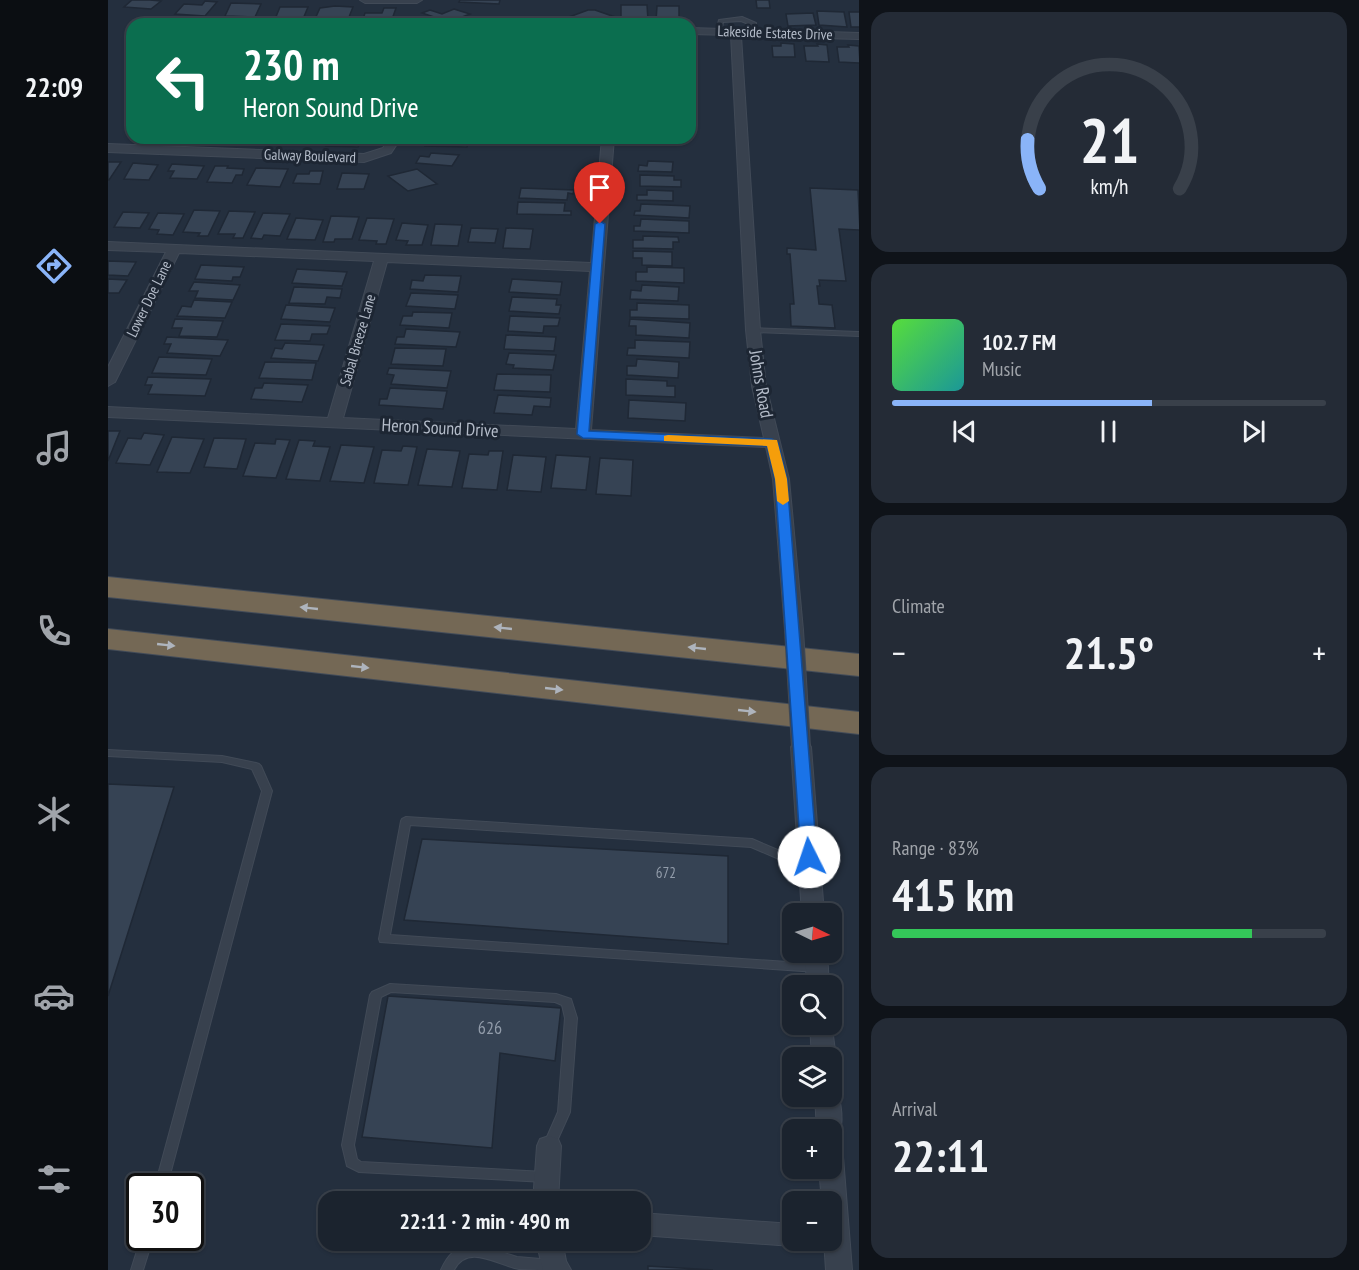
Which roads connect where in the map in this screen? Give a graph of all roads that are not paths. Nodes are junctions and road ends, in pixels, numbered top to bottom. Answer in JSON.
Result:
{"nodes":[{"id":1,"x":365,"y":0,"type":"edge"},
{"id":2,"x":417,"y":0,"type":"edge"},
{"id":3,"x":696,"y":31,"type":"edge"},
{"id":4,"x":719,"y":32,"type":"junction"},
{"id":5,"x":736,"y":32,"type":"junction"},
{"id":6,"x":755,"y":33,"type":"junction"},
{"id":7,"x":859,"y":36,"type":"edge"},
{"id":8,"x":220,"y":144,"type":"edge"},
{"id":9,"x":393,"y":144,"type":"edge"},
{"id":10,"x":607,"y":144,"type":"edge"},
{"id":11,"x":108,"y":148,"type":"edge"},
{"id":12,"x":215,"y":152,"type":"junction"},
{"id":13,"x":108,"y":246,"type":"edge"},
{"id":14,"x":174,"y":249,"type":"junction"},
{"id":15,"x":382,"y":257,"type":"junction"},
{"id":16,"x":597,"y":267,"type":"junction"},
{"id":17,"x":753,"y":330,"type":"junction"},
{"id":18,"x":859,"y":334,"type":"edge"},
{"id":19,"x":108,"y":382,"type":"edge"},
{"id":20,"x":108,"y":412,"type":"edge"},
{"id":21,"x":334,"y":423,"type":"junction"},
{"id":22,"x":583,"y":434,"type":"junction"},
{"id":23,"x":772,"y":443,"type":"junction"},
{"id":24,"x":108,"y":587,"type":"edge"},
{"id":25,"x":108,"y":639,"type":"edge"},
{"id":26,"x":859,"y":665,"type":"edge"},
{"id":27,"x":859,"y":723,"type":"edge"},
{"id":28,"x":108,"y":753,"type":"edge"},
{"id":29,"x":809,"y":857,"type":"junction"},
{"id":30,"x":812,"y":903,"type":"edge"},
{"id":31,"x":817,"y":969,"type":"edge"},
{"id":32,"x":549,"y":1146,"type":"joint"},
{"id":33,"x":164,"y":1173,"type":"edge"},
{"id":34,"x":546,"y":1189,"type":"edge"},
{"id":35,"x":651,"y":1225,"type":"edge"},
{"id":36,"x":782,"y":1234,"type":"edge"},
{"id":37,"x":143,"y":1251,"type":"edge"},
{"id":38,"x":551,"y":1251,"type":"edge"},
{"id":39,"x":836,"y":1251,"type":"edge"},
{"id":40,"x":553,"y":1269,"type":"edge"},
{"id":41,"x":138,"y":1270,"type":"edge"},
{"id":42,"x":447,"y":1270,"type":"edge"},
{"id":43,"x":839,"y":1270,"type":"edge"}],
"edges":[{"from":1,"to":2,"type":"street"},
{"from":3,"to":4,"type":"street","name":"Lakeside Estates Drive"},
{"from":4,"to":5,"type":"street","name":"Lakeside Estates Drive"},
{"from":4,"to":6,"type":"lane"},
{"from":5,"to":6,"type":"street","name":"Lakeside Estates Drive"},
{"from":5,"to":17,"type":"street","name":"Johns Road"},
{"from":6,"to":7,"type":"street","name":"Lakeside Estates Drive"},
{"from":8,"to":12,"type":"street"},
{"from":9,"to":12,"type":"street","name":"Galway Boulevard"},
{"from":10,"to":16,"type":"street"},
{"from":11,"to":12,"type":"street","name":"Galway Boulevard"},
{"from":13,"to":14,"type":"street"},
{"from":14,"to":15,"type":"street"},
{"from":14,"to":19,"type":"street","name":"Lower Doe Lane"},
{"from":15,"to":16,"type":"street"},
{"from":15,"to":21,"type":"street","name":"Sabal Breeze Lane"},
{"from":16,"to":22,"type":"street"},
{"from":17,"to":18,"type":"lane"},
{"from":17,"to":23,"type":"street","name":"Johns Road"},
{"from":20,"to":21,"type":"street","name":"Heron Sound Drive"},
{"from":21,"to":22,"type":"street","name":"Heron Sound Drive"},
{"from":22,"to":23,"type":"street","name":"Heron Sound Drive"},
{"from":23,"to":29,"type":"street","name":"Johns Road","bridge":true},
{"from":26,"to":24,"type":"highway","one_way":true},
{"from":25,"to":27,"type":"highway","one_way":true},
{"from":28,"to":33,"type":"lane"},
{"from":29,"to":30,"type":"street","name":"Johns Road"},
{"from":29,"to":31,"type":"lane"},
{"from":32,"to":34,"type":"street"},
{"from":32,"to":34,"type":"lane"},
{"from":35,"to":36,"type":"street"},
{"from":37,"to":41,"type":"lane"},
{"from":38,"to":40,"type":"street"},
{"from":39,"to":43,"type":"street"},
{"from":40,"to":42,"type":"lane"}]}
